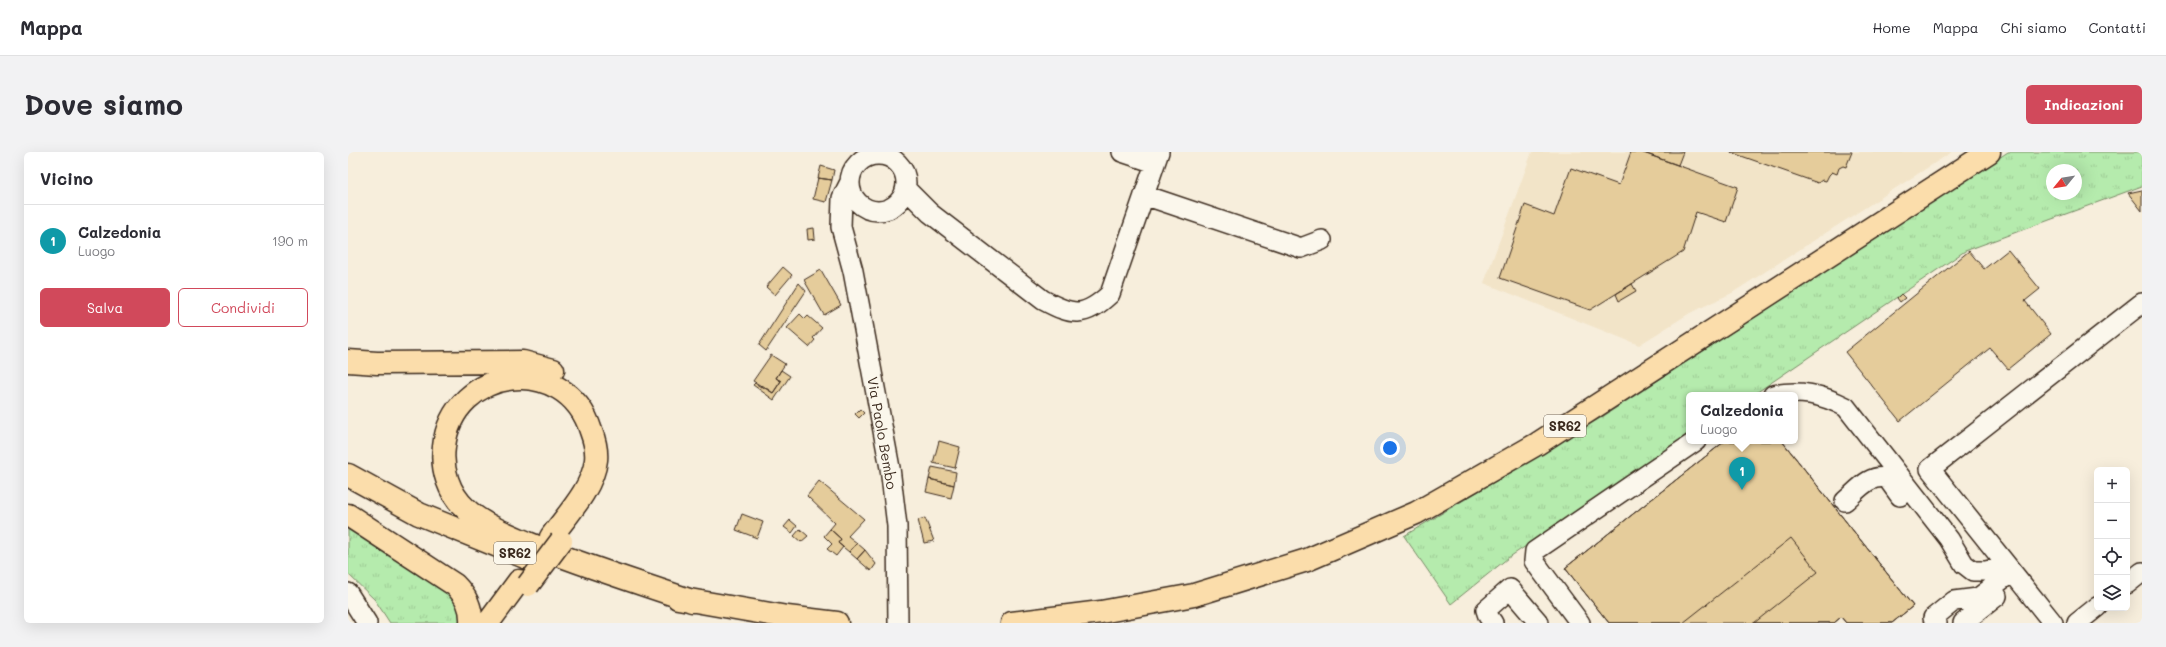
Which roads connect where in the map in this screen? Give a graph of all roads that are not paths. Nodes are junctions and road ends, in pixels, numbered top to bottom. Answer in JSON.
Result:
{"nodes":[{"id":1,"x":1122,"y":152,"type":"edge"},
{"id":2,"x":1989,"y":152,"type":"edge"},
{"id":3,"x":1157,"y":158,"type":"edge"},
{"id":4,"x":861,"y":161,"type":"edge"},
{"id":5,"x":1144,"y":195,"type":"junction"},
{"id":6,"x":901,"y":197,"type":"junction"},
{"id":7,"x":870,"y":210,"type":"junction"},
{"id":8,"x":1322,"y":240,"type":"dead end"},
{"id":9,"x":847,"y":245,"type":"junction"},
{"id":10,"x":2142,"y":303,"type":"edge"},
{"id":11,"x":348,"y":361,"type":"edge"},
{"id":12,"x":1798,"y":392,"type":"edge"},
{"id":13,"x":1692,"y":444,"type":"edge"},
{"id":14,"x":348,"y":475,"type":"edge"},
{"id":15,"x":1845,"y":501,"type":"dead end"},
{"id":16,"x":348,"y":515,"type":"edge"},
{"id":17,"x":556,"y":539,"type":"junction"},
{"id":18,"x":2009,"y":569,"type":"junction"},
{"id":19,"x":1973,"y":571,"type":"junction"},
{"id":20,"x":2142,"y":572,"type":"edge"},
{"id":21,"x":2130,"y":582,"type":"edge"},
{"id":22,"x":524,"y":583,"type":"junction"},
{"id":23,"x":1997,"y":596,"type":"dead end"},
{"id":24,"x":352,"y":598,"type":"edge"},
{"id":25,"x":692,"y":601,"type":"junction"},
{"id":26,"x":2094,"y":609,"type":"edge"},
{"id":27,"x":367,"y":622,"type":"edge"},
{"id":28,"x":471,"y":623,"type":"edge"},
{"id":29,"x":488,"y":623,"type":"edge"},
{"id":30,"x":500,"y":623,"type":"edge"},
{"id":31,"x":837,"y":623,"type":"edge"},
{"id":32,"x":898,"y":623,"type":"edge"},
{"id":33,"x":1012,"y":623,"type":"edge"},
{"id":34,"x":1493,"y":623,"type":"edge"},
{"id":35,"x":1539,"y":623,"type":"edge"},
{"id":36,"x":1580,"y":623,"type":"edge"},
{"id":37,"x":1937,"y":623,"type":"edge"},
{"id":38,"x":1963,"y":623,"type":"edge"},
{"id":39,"x":2053,"y":623,"type":"edge"},
{"id":40,"x":2077,"y":623,"type":"edge"}],
"edges":[{"from":1,"to":3,"type":"street"},
{"from":2,"to":33,"type":"highway","number":"SR62"},
{"from":3,"to":5,"type":"street"},
{"from":4,"to":6,"type":"street"},
{"from":4,"to":7,"type":"street"},
{"from":4,"to":9,"type":"street","name":"Via Paolo Bembo"},
{"from":5,"to":6,"type":"street"},
{"from":5,"to":8,"type":"street"},
{"from":6,"to":7,"type":"street","name":"Via Paolo Bembo"},
{"from":7,"to":9,"type":"street","name":"Via Paolo Bembo"},
{"from":9,"to":32,"type":"street","name":"Via Paolo Bembo"},
{"from":10,"to":18,"type":"street"},
{"from":11,"to":17,"type":"highway"},
{"from":12,"to":19,"type":"street"},
{"from":13,"to":36,"type":"street"},
{"from":14,"to":25,"type":"highway","number":"SR62"},
{"from":15,"to":19,"type":"street"},
{"from":16,"to":28,"type":"highway"},
{"from":17,"to":22,"type":"highway","bridge":true},
{"from":17,"to":25,"type":"highway"},
{"from":18,"to":19,"type":"street"},
{"from":18,"to":37,"type":"street"},
{"from":18,"to":39,"type":"street"},
{"from":20,"to":21,"type":"street"},
{"from":22,"to":29,"type":"highway"},
{"from":22,"to":30,"type":"highway"},
{"from":23,"to":38,"type":"street"},
{"from":24,"to":27,"type":"street"},
{"from":25,"to":31,"type":"highway","number":"SR62"},
{"from":26,"to":40,"type":"street"},
{"from":34,"to":35,"type":"street"}]}
